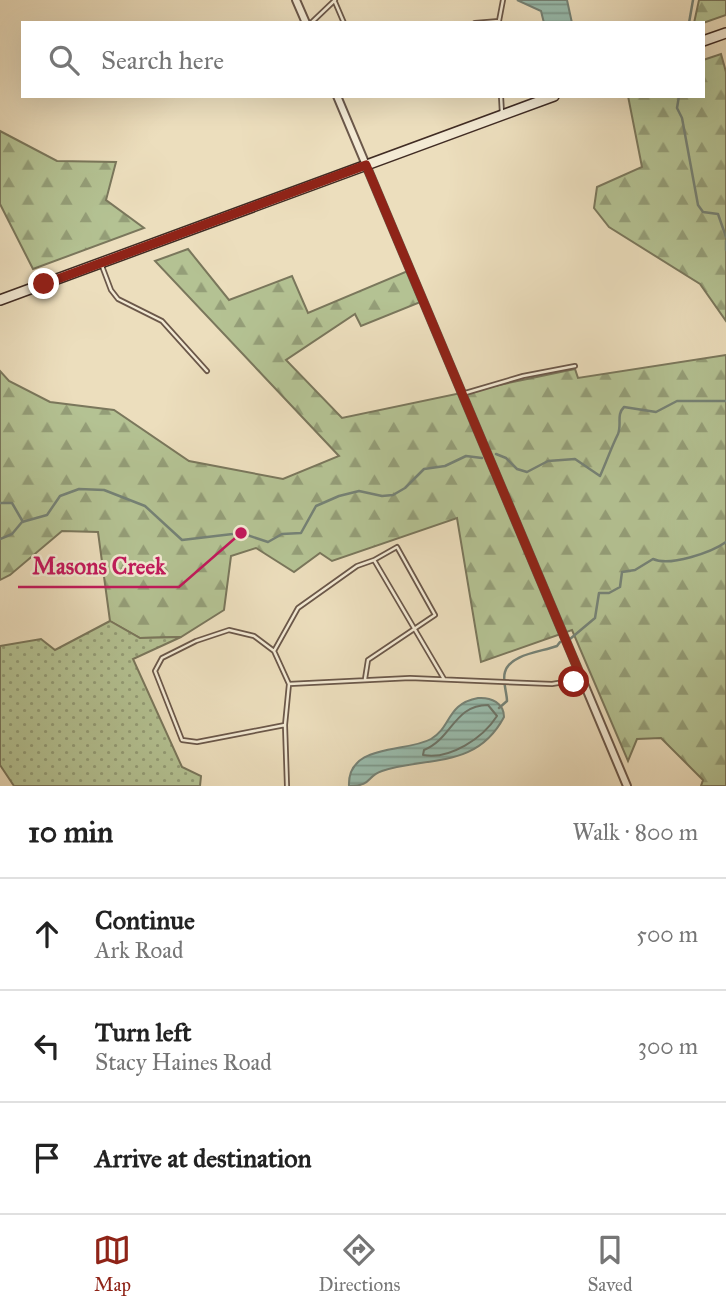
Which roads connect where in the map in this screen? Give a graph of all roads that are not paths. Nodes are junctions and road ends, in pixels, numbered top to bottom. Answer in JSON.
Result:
{"nodes":[{"id":1,"x":296,"y":0,"type":"edge"},
{"id":2,"x":503,"y":0,"type":"edge"},
{"id":3,"x":335,"y":1,"type":"edge"},
{"id":4,"x":305,"y":21,"type":"edge"},
{"id":5,"x":313,"y":21,"type":"edge"},
{"id":6,"x":343,"y":21,"type":"edge"},
{"id":7,"x":499,"y":21,"type":"edge"},
{"id":8,"x":726,"y":33,"type":"edge"},
{"id":9,"x":705,"y":40,"type":"edge"},
{"id":10,"x":338,"y":98,"type":"edge"},
{"id":11,"x":501,"y":98,"type":"edge"},
{"id":12,"x":549,"y":98,"type":"edge"},
{"id":13,"x":502,"y":115,"type":"junction"},
{"id":14,"x":366,"y":165,"type":"junction"},
{"id":15,"x":101,"y":263,"type":"junction"},
{"id":16,"x":0,"y":300,"type":"edge"},
{"id":17,"x":575,"y":366,"type":"dead end"},
{"id":18,"x":207,"y":371,"type":"dead end"},
{"id":19,"x":462,"y":394,"type":"junction"},
{"id":20,"x":374,"y":560,"type":"junction"},
{"id":21,"x":414,"y":628,"type":"junction"},
{"id":22,"x":274,"y":651,"type":"junction"},
{"id":23,"x":365,"y":679,"type":"junction"},
{"id":24,"x":444,"y":679,"type":"junction"},
{"id":25,"x":582,"y":679,"type":"junction"},
{"id":26,"x":289,"y":684,"type":"junction"},
{"id":27,"x":285,"y":725,"type":"junction"},
{"id":28,"x":287,"y":786,"type":"edge"},
{"id":29,"x":627,"y":786,"type":"edge"}],
"edges":[{"from":1,"to":4,"type":"street"},
{"from":2,"to":7,"type":"lane"},
{"from":3,"to":5,"type":"lane"},
{"from":3,"to":6,"type":"lane"},
{"from":8,"to":9,"type":"street"},
{"from":10,"to":14,"type":"street"},
{"from":11,"to":13,"type":"lane"},
{"from":12,"to":13,"type":"street"},
{"from":13,"to":14,"type":"street"},
{"from":14,"to":15,"type":"street"},
{"from":14,"to":19,"type":"street"},
{"from":15,"to":16,"type":"street"},
{"from":15,"to":18,"type":"lane"},
{"from":17,"to":19,"type":"lane"},
{"from":19,"to":25,"type":"street"},
{"from":20,"to":21,"type":"lane"},
{"from":20,"to":21,"type":"lane"},
{"from":20,"to":22,"type":"lane"},
{"from":21,"to":23,"type":"lane"},
{"from":21,"to":24,"type":"lane"},
{"from":22,"to":26,"type":"lane"},
{"from":22,"to":27,"type":"lane"},
{"from":23,"to":24,"type":"lane"},
{"from":23,"to":26,"type":"lane"},
{"from":24,"to":25,"type":"lane"},
{"from":25,"to":29,"type":"street"},
{"from":26,"to":27,"type":"lane"},
{"from":27,"to":28,"type":"lane"}]}
